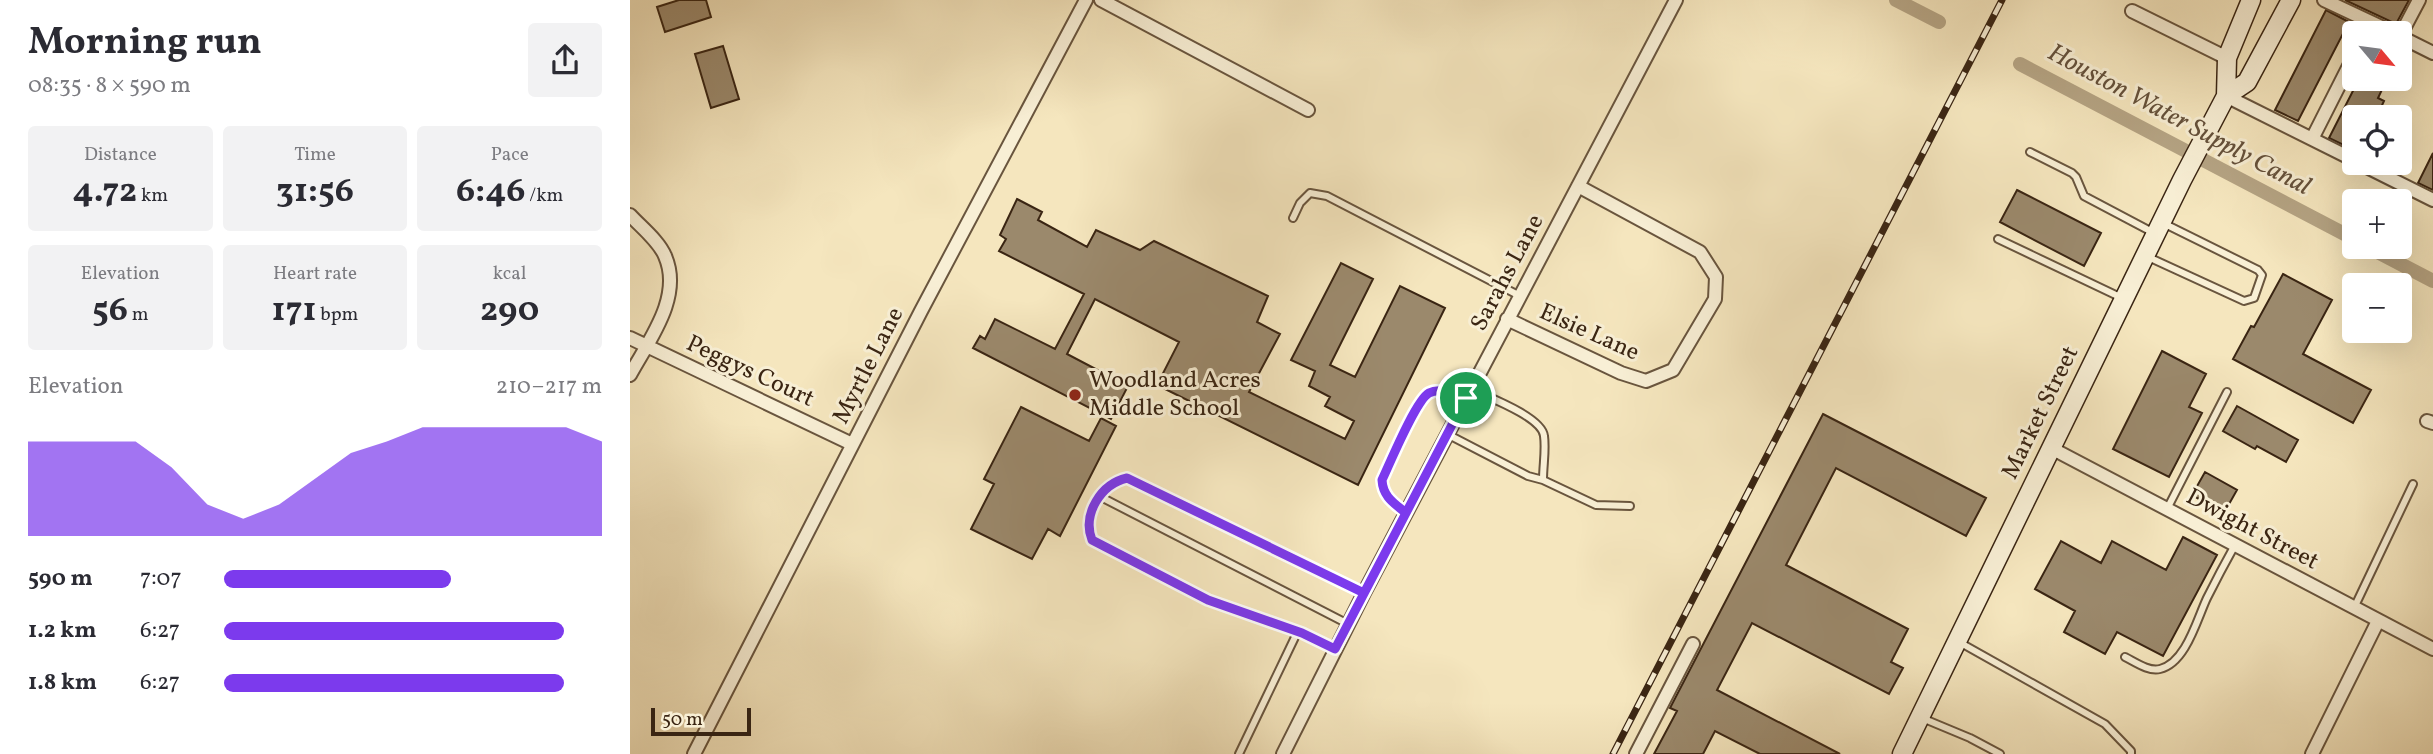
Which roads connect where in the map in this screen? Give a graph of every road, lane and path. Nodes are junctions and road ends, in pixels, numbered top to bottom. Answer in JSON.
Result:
{"nodes":[{"id":1,"x":1086,"y":0,"type":"edge"},
{"id":2,"x":1101,"y":0,"type":"edge"},
{"id":3,"x":1676,"y":0,"type":"edge"},
{"id":4,"x":2251,"y":0,"type":"edge"},
{"id":5,"x":2291,"y":0,"type":"edge"},
{"id":6,"x":2324,"y":0,"type":"edge"},
{"id":7,"x":2419,"y":0,"type":"edge"},
{"id":8,"x":2132,"y":11,"type":"dead end"},
{"id":9,"x":2357,"y":21,"type":"edge"},
{"id":10,"x":2408,"y":21,"type":"edge"},
{"id":11,"x":2412,"y":40,"type":"edge"},
{"id":12,"x":2431,"y":47,"type":"edge"},
{"id":13,"x":2227,"y":58,"type":"junction"},
{"id":14,"x":2342,"y":80,"type":"edge"},
{"id":15,"x":2226,"y":96,"type":"junction"},
{"id":16,"x":1308,"y":110,"type":"dead end"},
{"id":17,"x":2312,"y":139,"type":"junction"},
{"id":18,"x":2030,"y":152,"type":"dead end"},
{"id":19,"x":2342,"y":154,"type":"edge"},
{"id":20,"x":2383,"y":175,"type":"edge"},
{"id":21,"x":1578,"y":186,"type":"junction"},
{"id":22,"x":2433,"y":200,"type":"edge"},
{"id":23,"x":630,"y":215,"type":"edge"},
{"id":24,"x":1293,"y":218,"type":"dead end"},
{"id":25,"x":2159,"y":228,"type":"junction"},
{"id":26,"x":1998,"y":239,"type":"dead end"},
{"id":27,"x":2145,"y":256,"type":"junction"},
{"id":28,"x":1520,"y":296,"type":"junction"},
{"id":29,"x":2124,"y":299,"type":"junction"},
{"id":30,"x":1507,"y":319,"type":"junction"},
{"id":31,"x":630,"y":338,"type":"edge"},
{"id":32,"x":646,"y":346,"type":"junction"},
{"id":33,"x":630,"y":375,"type":"edge"},
{"id":34,"x":2227,"y":392,"type":"dead end"},
{"id":35,"x":1469,"y":393,"type":"junction"},
{"id":36,"x":1447,"y":434,"type":"junction"},
{"id":37,"x":852,"y":444,"type":"junction"},
{"id":38,"x":2051,"y":448,"type":"junction"},
{"id":39,"x":1543,"y":480,"type":"junction"},
{"id":40,"x":2413,"y":484,"type":"dead end"},
{"id":41,"x":1099,"y":496,"type":"junction"},
{"id":42,"x":1630,"y":506,"type":"dead end"},
{"id":43,"x":2167,"y":509,"type":"junction"},
{"id":44,"x":1406,"y":513,"type":"junction"},
{"id":45,"x":2235,"y":545,"type":"junction"},
{"id":46,"x":1364,"y":593,"type":"junction"},
{"id":47,"x":2354,"y":608,"type":"junction"},
{"id":48,"x":2378,"y":621,"type":"junction"},
{"id":49,"x":1348,"y":624,"type":"junction"},
{"id":50,"x":1300,"y":632,"type":"junction"},
{"id":51,"x":1957,"y":641,"type":"junction"},
{"id":52,"x":1693,"y":644,"type":"dead end"},
{"id":53,"x":1335,"y":649,"type":"junction"},
{"id":54,"x":2433,"y":649,"type":"edge"},
{"id":55,"x":2125,"y":657,"type":"dead end"},
{"id":56,"x":1920,"y":717,"type":"junction"},
{"id":57,"x":694,"y":754,"type":"edge"},
{"id":58,"x":1239,"y":754,"type":"edge"},
{"id":59,"x":1283,"y":754,"type":"edge"},
{"id":60,"x":1636,"y":754,"type":"edge"},
{"id":61,"x":1902,"y":754,"type":"edge"},
{"id":62,"x":2000,"y":754,"type":"edge"},
{"id":63,"x":2131,"y":754,"type":"edge"},
{"id":64,"x":2312,"y":754,"type":"edge"}],
"edges":[{"from":1,"to":37,"type":"street","name":"Myrtle Lane"},
{"from":2,"to":16,"type":"street"},
{"from":3,"to":21,"type":"street","name":"Sarahs Lane"},
{"from":4,"to":13,"type":"main road","name":"Market Street"},
{"from":5,"to":15,"type":"main road","name":"Market Street"},
{"from":6,"to":9,"type":"street"},
{"from":7,"to":10,"type":"street"},
{"from":8,"to":13,"type":"street"},
{"from":11,"to":12,"type":"street"},
{"from":13,"to":15,"type":"main road","name":"Market Street"},
{"from":14,"to":17,"type":"street"},
{"from":15,"to":17,"type":"street"},
{"from":15,"to":25,"type":"main road","name":"Market Street"},
{"from":17,"to":19,"type":"street"},
{"from":18,"to":25,"type":"lane"},
{"from":20,"to":22,"type":"street"},
{"from":21,"to":28,"type":"street","name":"Sarahs Lane"},
{"from":21,"to":30,"type":"street","name":"Elsie Lane"},
{"from":23,"to":32,"type":"street"},
{"from":24,"to":28,"type":"lane"},
{"from":25,"to":27,"type":"main road","name":"Market Street"},
{"from":25,"to":27,"type":"lane"},
{"from":26,"to":29,"type":"lane"},
{"from":27,"to":29,"type":"main road","name":"Market Street"},
{"from":28,"to":30,"type":"street","name":"Sarahs Lane"},
{"from":29,"to":38,"type":"main road","name":"Market Street"},
{"from":30,"to":35,"type":"street","name":"Sarahs Lane"},
{"from":31,"to":32,"type":"street","name":"Peggys Court"},
{"from":32,"to":33,"type":"street"},
{"from":32,"to":37,"type":"street","name":"Peggys Court"},
{"from":34,"to":43,"type":"lane"},
{"from":35,"to":36,"type":"street","name":"Sarahs Lane"},
{"from":35,"to":39,"type":"lane"},
{"from":35,"to":44,"type":"lane"},
{"from":36,"to":39,"type":"lane"},
{"from":36,"to":44,"type":"street","name":"Sarahs Lane"},
{"from":37,"to":57,"type":"street","name":"Myrtle Lane"},
{"from":38,"to":43,"type":"street","name":"Dwight Street"},
{"from":38,"to":51,"type":"main road","name":"Market Street"},
{"from":39,"to":42,"type":"lane"},
{"from":40,"to":47,"type":"lane"},
{"from":41,"to":46,"type":"lane"},
{"from":41,"to":49,"type":"lane"},
{"from":41,"to":50,"type":"lane"},
{"from":43,"to":45,"type":"street","name":"Dwight Street"},
{"from":44,"to":46,"type":"street","name":"Sarahs Lane"},
{"from":45,"to":47,"type":"street","name":"Dwight Street"},
{"from":45,"to":55,"type":"lane"},
{"from":46,"to":49,"type":"street","name":"Sarahs Lane"},
{"from":47,"to":48,"type":"street","name":"Dwight Street"},
{"from":48,"to":54,"type":"street","name":"Dwight Street"},
{"from":48,"to":64,"type":"street"},
{"from":49,"to":53,"type":"street","name":"Sarahs Lane"},
{"from":50,"to":53,"type":"lane"},
{"from":50,"to":58,"type":"lane"},
{"from":51,"to":56,"type":"main road","name":"Market Street"},
{"from":51,"to":63,"type":"lane"},
{"from":52,"to":60,"type":"street"},
{"from":53,"to":59,"type":"street","name":"Sarahs Lane"},
{"from":56,"to":61,"type":"main road","name":"Market Street"},
{"from":56,"to":62,"type":"lane"}]}
